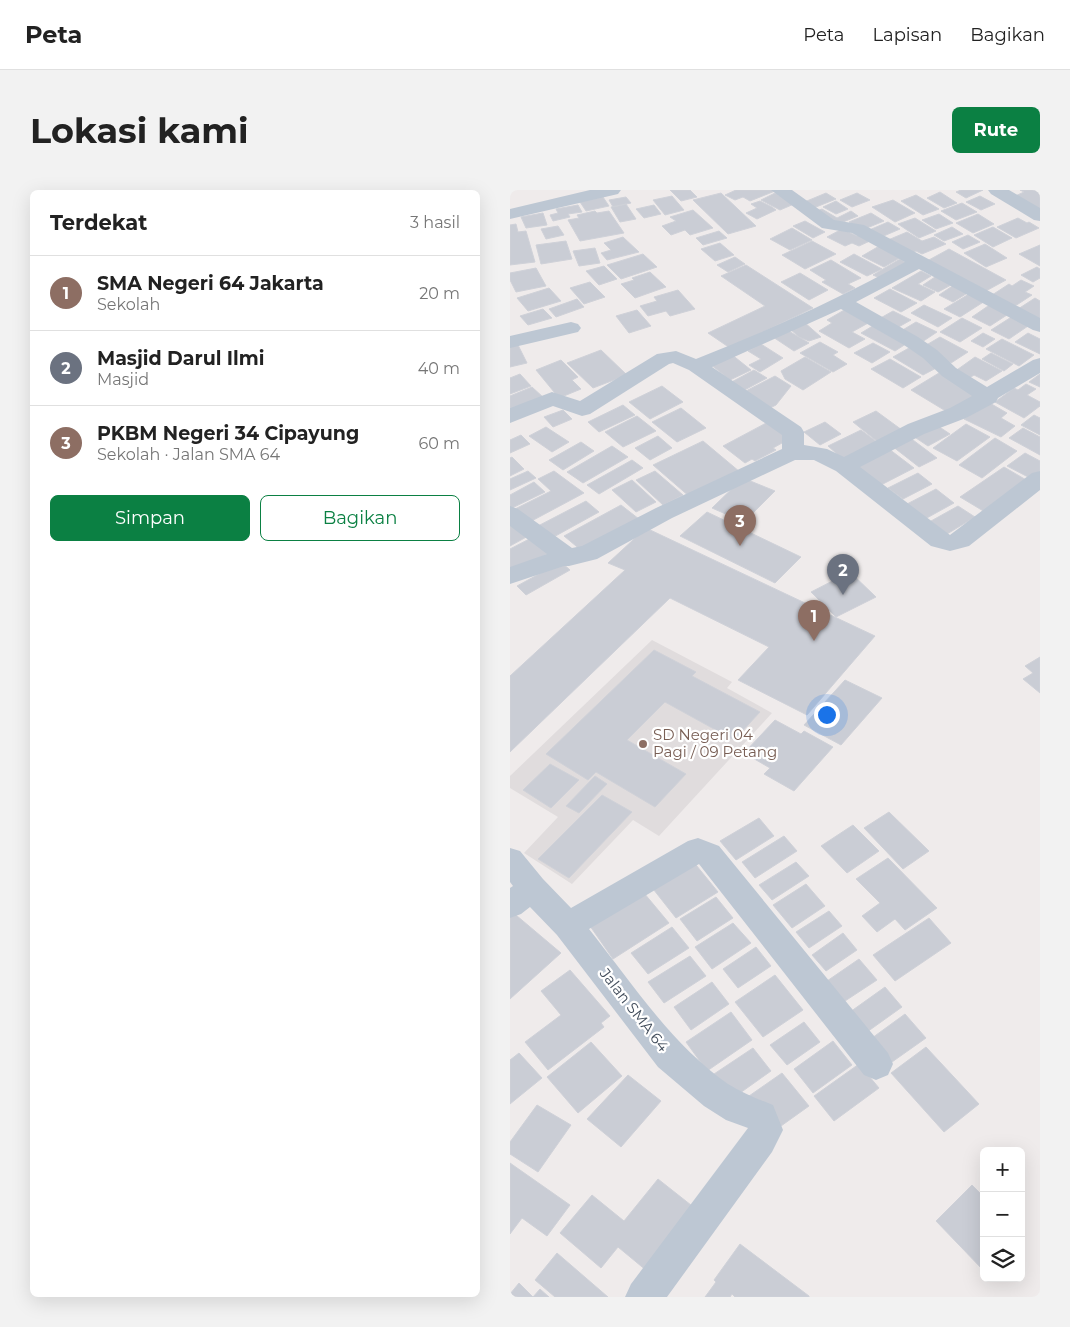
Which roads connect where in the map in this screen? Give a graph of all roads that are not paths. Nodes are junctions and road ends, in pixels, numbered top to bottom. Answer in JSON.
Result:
{"nodes":[{"id":1,"x":612,"y":190,"type":"edge"},
{"id":2,"x":780,"y":190,"type":"edge"},
{"id":3,"x":998,"y":190,"type":"edge"},
{"id":4,"x":511,"y":214,"type":"edge"},
{"id":5,"x":1040,"y":216,"type":"edge"},
{"id":6,"x":918,"y":262,"type":"junction"},
{"id":7,"x":841,"y":301,"type":"junction"},
{"id":8,"x":1040,"y":326,"type":"edge"},
{"id":9,"x":571,"y":328,"type":"dead end"},
{"id":10,"x":510,"y":342,"type":"edge"},
{"id":11,"x":1040,"y":364,"type":"edge"},
{"id":12,"x":696,"y":366,"type":"junction"},
{"id":13,"x":988,"y":397,"type":"junction"},
{"id":14,"x":510,"y":416,"type":"edge"},
{"id":15,"x":793,"y":453,"type":"junction"},
{"id":16,"x":844,"y":466,"type":"junction"},
{"id":17,"x":1040,"y":478,"type":"edge"},
{"id":18,"x":510,"y":514,"type":"edge"},
{"id":19,"x":569,"y":558,"type":"junction"},
{"id":20,"x":510,"y":576,"type":"edge"},
{"id":21,"x":510,"y":860,"type":"edge"},
{"id":22,"x":521,"y":896,"type":"edge"},
{"id":23,"x":568,"y":926,"type":"junction"},
{"id":24,"x":876,"y":1064,"type":"dead end"},
{"id":25,"x":644,"y":1297,"type":"edge"}],
"edges":[{"from":1,"to":4,"type":"street"},
{"from":2,"to":6,"type":"street"},
{"from":3,"to":5,"type":"street"},
{"from":6,"to":7,"type":"street"},
{"from":6,"to":8,"type":"street"},
{"from":7,"to":12,"type":"street"},
{"from":7,"to":13,"type":"street"},
{"from":9,"to":10,"type":"street"},
{"from":11,"to":13,"type":"street"},
{"from":12,"to":14,"type":"street"},
{"from":12,"to":15,"type":"street"},
{"from":13,"to":16,"type":"street"},
{"from":15,"to":16,"type":"street"},
{"from":15,"to":19,"type":"street"},
{"from":16,"to":17,"type":"street"},
{"from":18,"to":19,"type":"street"},
{"from":19,"to":20,"type":"street"},
{"from":21,"to":22,"type":"street","name":"Jalan SMA 64"},
{"from":22,"to":23,"type":"street","name":"Jalan SMA 64"},
{"from":23,"to":24,"type":"street"},
{"from":23,"to":25,"type":"street","name":"Jalan SMA 64"}]}
